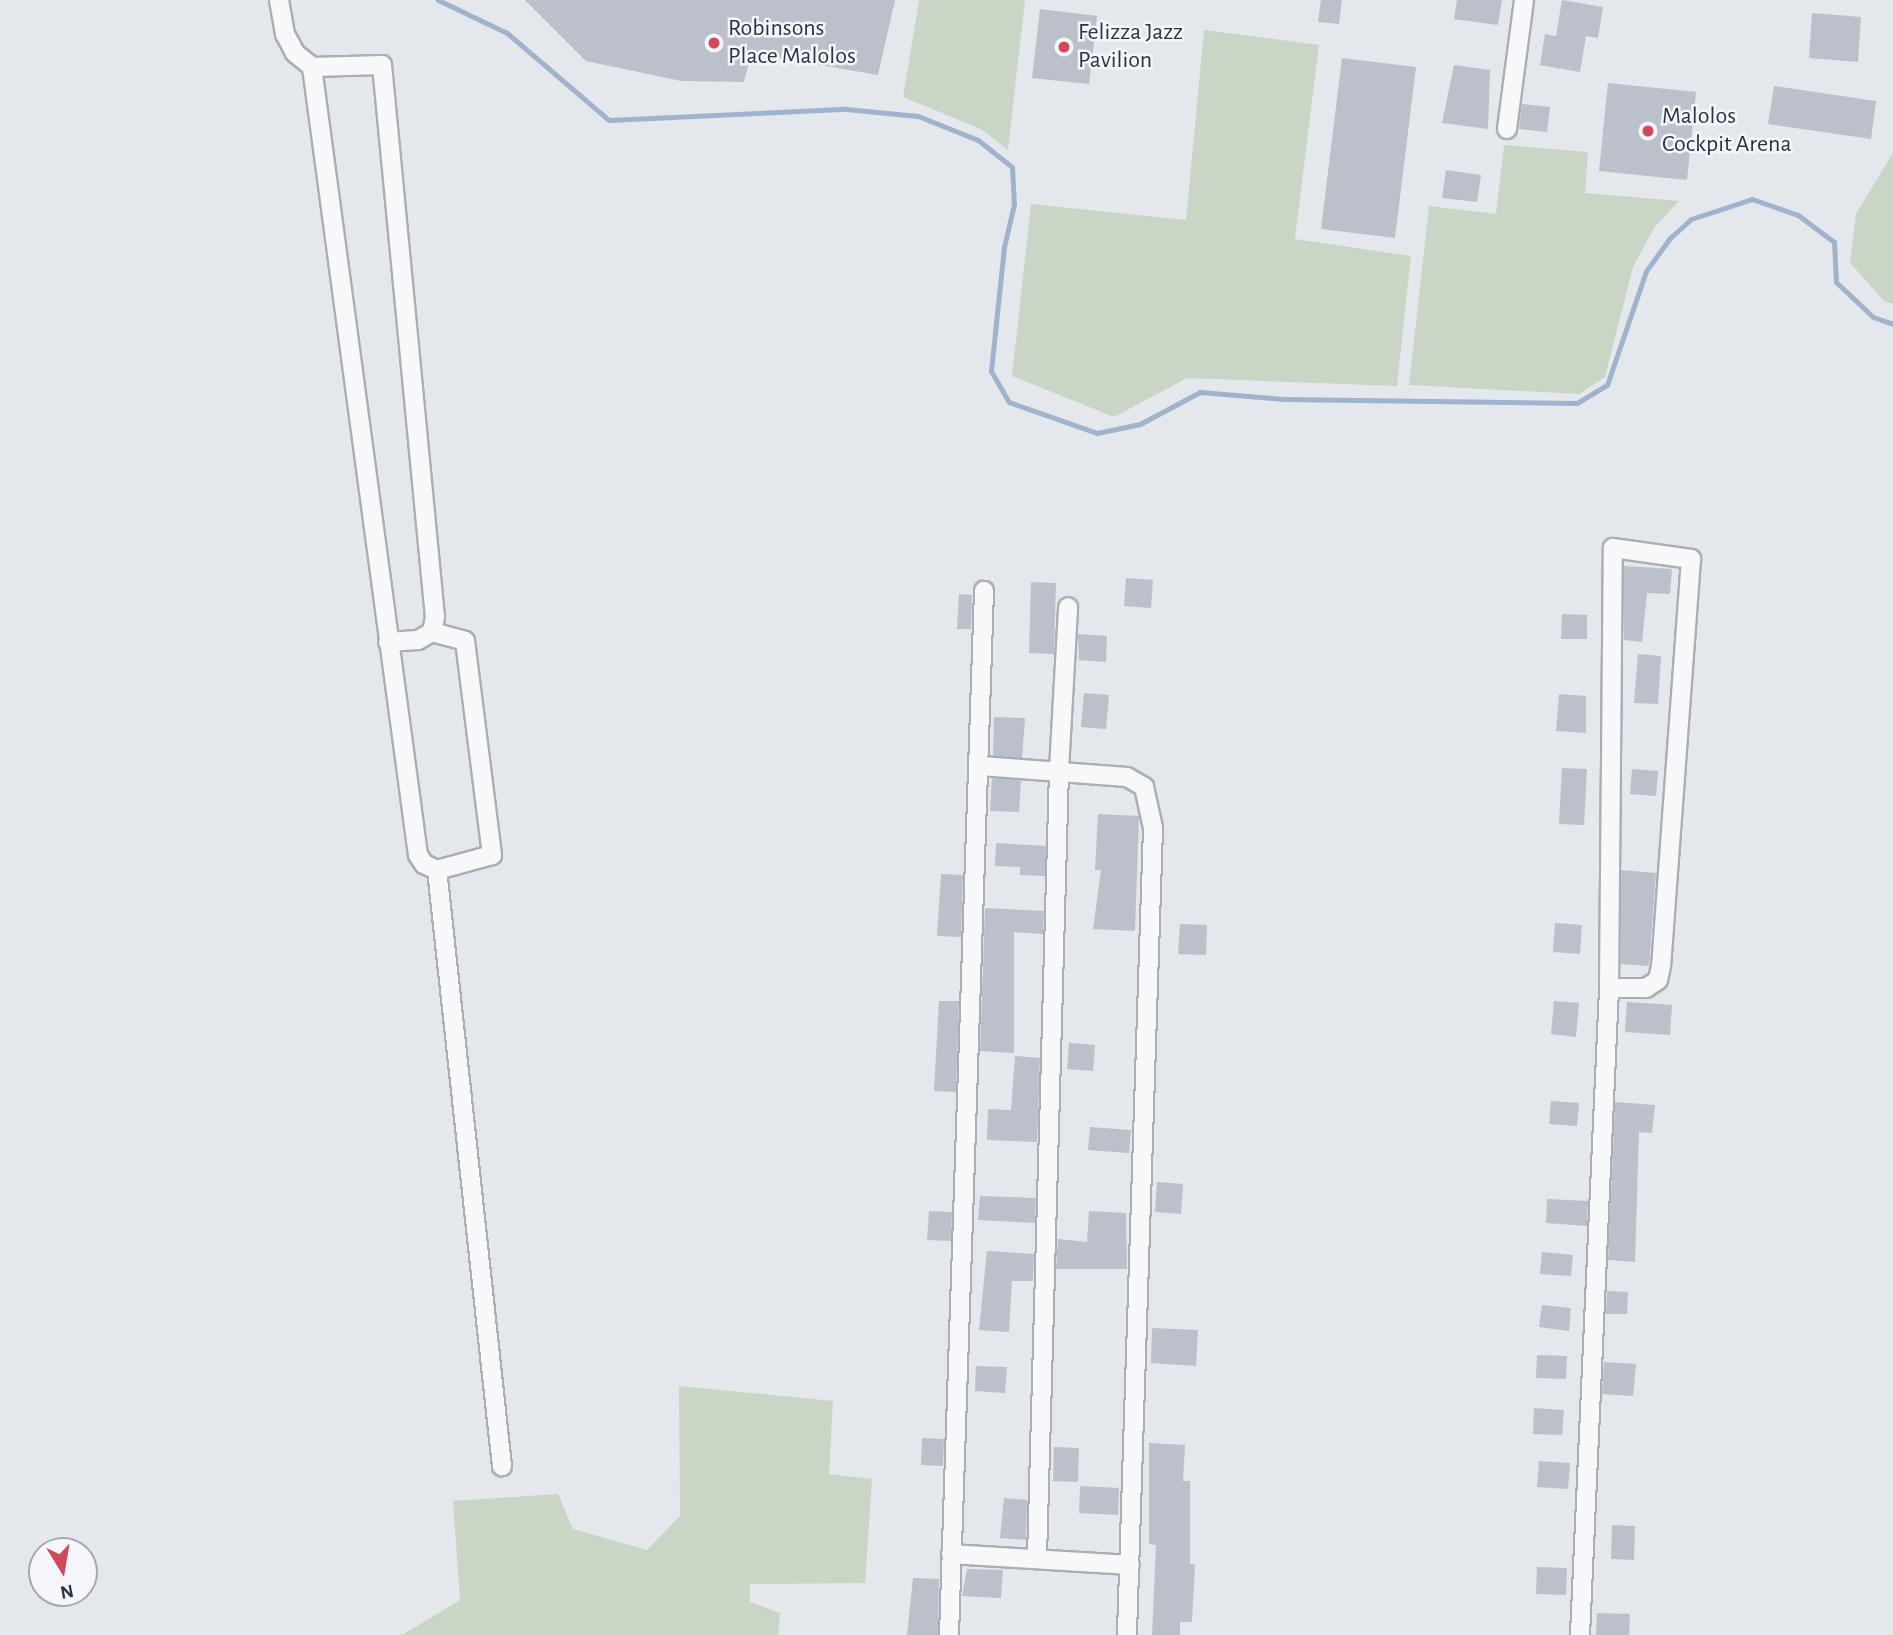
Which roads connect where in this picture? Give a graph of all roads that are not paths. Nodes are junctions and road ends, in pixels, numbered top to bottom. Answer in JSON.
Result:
{"nodes":[{"id":1,"x":279,"y":0,"type":"edge"},
{"id":2,"x":1524,"y":0,"type":"edge"},
{"id":3,"x":312,"y":67,"type":"junction"},
{"id":4,"x":1507,"y":129,"type":"dead end"},
{"id":5,"x":984,"y":592,"type":"dead end"},
{"id":6,"x":1068,"y":607,"type":"dead end"},
{"id":7,"x":432,"y":632,"type":"junction"},
{"id":8,"x":388,"y":642,"type":"junction"},
{"id":9,"x":981,"y":766,"type":"junction"},
{"id":10,"x":1059,"y":770,"type":"junction"},
{"id":11,"x":437,"y":870,"type":"junction"},
{"id":12,"x":1609,"y":988,"type":"junction"},
{"id":13,"x":502,"y":1466,"type":"dead end"},
{"id":14,"x":951,"y":1554,"type":"junction"},
{"id":15,"x":1037,"y":1558,"type":"junction"},
{"id":16,"x":1130,"y":1565,"type":"junction"},
{"id":17,"x":949,"y":1635,"type":"edge"},
{"id":18,"x":1127,"y":1635,"type":"edge"},
{"id":19,"x":1580,"y":1635,"type":"edge"}],
"edges":[{"from":1,"to":3,"type":"street"},
{"from":2,"to":4,"type":"street"},
{"from":3,"to":7,"type":"street"},
{"from":3,"to":8,"type":"street"},
{"from":5,"to":9,"type":"street"},
{"from":6,"to":10,"type":"street"},
{"from":7,"to":8,"type":"street"},
{"from":7,"to":11,"type":"street"},
{"from":8,"to":11,"type":"street"},
{"from":9,"to":10,"type":"street"},
{"from":9,"to":14,"type":"street"},
{"from":10,"to":15,"type":"street"},
{"from":10,"to":16,"type":"street"},
{"from":11,"to":13,"type":"street"},
{"from":12,"to":12,"type":"street"},
{"from":12,"to":19,"type":"street"},
{"from":14,"to":15,"type":"street"},
{"from":14,"to":17,"type":"street"},
{"from":15,"to":16,"type":"street"},
{"from":16,"to":18,"type":"street"}]}
